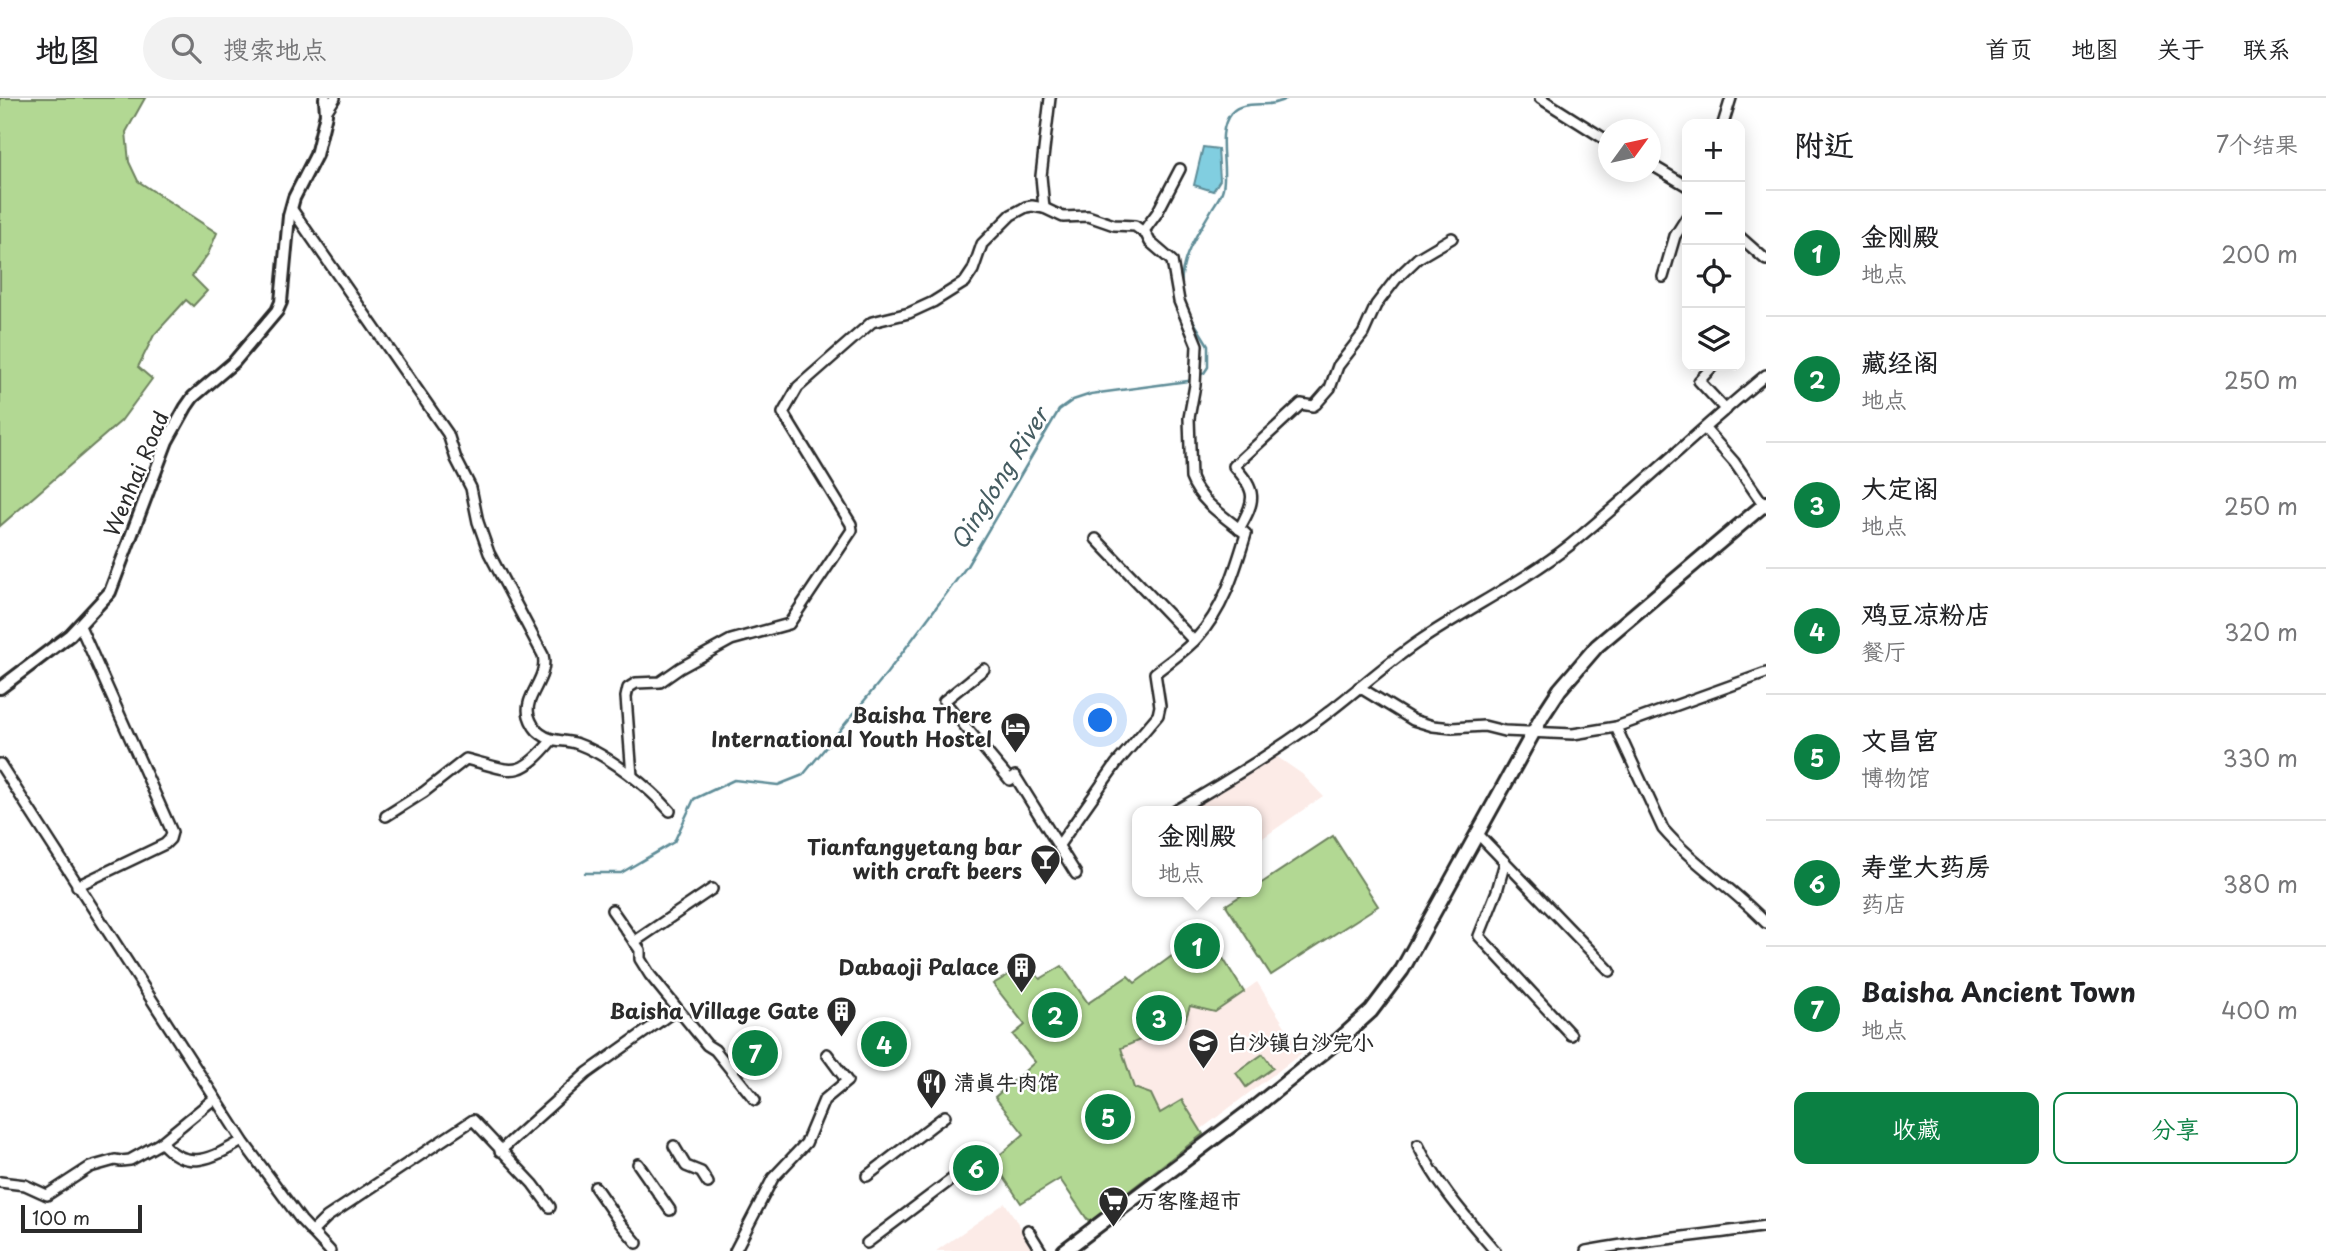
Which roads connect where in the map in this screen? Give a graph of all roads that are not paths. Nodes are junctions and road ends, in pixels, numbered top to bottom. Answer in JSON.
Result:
{"nodes":[{"id":1,"x":325,"y":98,"type":"edge"},
{"id":2,"x":335,"y":98,"type":"edge"},
{"id":3,"x":1050,"y":98,"type":"edge"},
{"id":4,"x":1540,"y":98,"type":"edge"},
{"id":5,"x":1731,"y":98,"type":"edge"},
{"id":6,"x":326,"y":114,"type":"junction"},
{"id":7,"x":1725,"y":119,"type":"edge"},
{"id":8,"x":1598,"y":135,"type":"edge"},
{"id":9,"x":1180,"y":169,"type":"dead end"},
{"id":10,"x":1661,"y":170,"type":"edge"},
{"id":11,"x":1682,"y":183,"type":"edge"},
{"id":12,"x":291,"y":208,"type":"junction"},
{"id":13,"x":1044,"y":208,"type":"junction"},
{"id":14,"x":1682,"y":226,"type":"edge"},
{"id":15,"x":1143,"y":232,"type":"junction"},
{"id":16,"x":1452,"y":238,"type":"dead end"},
{"id":17,"x":1745,"y":241,"type":"edge"},
{"id":18,"x":1766,"y":260,"type":"edge"},
{"id":19,"x":1663,"y":277,"type":"dead end"},
{"id":20,"x":1708,"y":371,"type":"edge"},
{"id":21,"x":1766,"y":375,"type":"edge"},
{"id":22,"x":1726,"y":410,"type":"junction"},
{"id":23,"x":1705,"y":429,"type":"junction"},
{"id":24,"x":1765,"y":506,"type":"edge"},
{"id":25,"x":1239,"y":529,"type":"junction"},
{"id":26,"x":1096,"y":539,"type":"dead end"},
{"id":27,"x":80,"y":625,"type":"junction"},
{"id":28,"x":1194,"y":641,"type":"junction"},
{"id":29,"x":984,"y":669,"type":"dead end"},
{"id":30,"x":1766,"y":673,"type":"edge"},
{"id":31,"x":1359,"y":687,"type":"junction"},
{"id":32,"x":0,"y":688,"type":"edge"},
{"id":33,"x":1616,"y":727,"type":"junction"},
{"id":34,"x":1533,"y":733,"type":"junction"},
{"id":35,"x":552,"y":740,"type":"junction"},
{"id":36,"x":0,"y":764,"type":"edge"},
{"id":37,"x":632,"y":776,"type":"junction"},
{"id":38,"x":1184,"y":806,"type":"edge"},
{"id":39,"x":670,"y":811,"type":"dead end"},
{"id":40,"x":386,"y":816,"type":"dead end"},
{"id":41,"x":1478,"y":834,"type":"junction"},
{"id":42,"x":1059,"y":845,"type":"junction"},
{"id":43,"x":1505,"y":862,"type":"junction"},
{"id":44,"x":1076,"y":874,"type":"dead end"},
{"id":45,"x":77,"y":886,"type":"junction"},
{"id":46,"x":712,"y":889,"type":"dead end"},
{"id":47,"x":612,"y":910,"type":"dead end"},
{"id":48,"x":1766,"y":923,"type":"edge"},
{"id":49,"x":634,"y":942,"type":"junction"},
{"id":50,"x":1611,"y":971,"type":"dead end"},
{"id":51,"x":677,"y":1009,"type":"junction"},
{"id":52,"x":1570,"y":1035,"type":"dead end"},
{"id":53,"x":827,"y":1054,"type":"dead end"},
{"id":54,"x":215,"y":1098,"type":"junction"},
{"id":55,"x":755,"y":1100,"type":"dead end"},
{"id":56,"x":945,"y":1116,"type":"dead end"},
{"id":57,"x":243,"y":1142,"type":"junction"},
{"id":58,"x":162,"y":1143,"type":"junction"},
{"id":59,"x":674,"y":1146,"type":"dead end"},
{"id":60,"x":1418,"y":1146,"type":"dead end"},
{"id":61,"x":500,"y":1150,"type":"junction"},
{"id":62,"x":980,"y":1158,"type":"dead end"},
{"id":63,"x":638,"y":1164,"type":"dead end"},
{"id":64,"x":867,"y":1176,"type":"dead end"},
{"id":65,"x":0,"y":1182,"type":"edge"},
{"id":66,"x":708,"y":1183,"type":"dead end"},
{"id":67,"x":595,"y":1187,"type":"dead end"},
{"id":68,"x":550,"y":1206,"type":"dead end"},
{"id":69,"x":670,"y":1210,"type":"dead end"},
{"id":70,"x":1766,"y":1226,"type":"edge"},
{"id":71,"x":1028,"y":1230,"type":"dead end"},
{"id":72,"x":312,"y":1232,"type":"junction"},
{"id":73,"x":637,"y":1243,"type":"dead end"},
{"id":74,"x":867,"y":1243,"type":"dead end"},
{"id":75,"x":330,"y":1251,"type":"edge"},
{"id":76,"x":735,"y":1251,"type":"edge"},
{"id":77,"x":1041,"y":1251,"type":"edge"},
{"id":78,"x":1064,"y":1251,"type":"edge"},
{"id":79,"x":1495,"y":1251,"type":"edge"},
{"id":80,"x":1586,"y":1251,"type":"edge"}],
"edges":[{"from":1,"to":6,"type":"street","name":"Wenhai Road"},
{"from":2,"to":6,"type":"street"},
{"from":3,"to":13,"type":"street"},
{"from":4,"to":8,"type":"street"},
{"from":5,"to":7,"type":"street"},
{"from":6,"to":12,"type":"street","name":"Wenhai Road"},
{"from":9,"to":15,"type":"street"},
{"from":10,"to":11,"type":"street"},
{"from":12,"to":27,"type":"street","name":"Wenhai Road"},
{"from":12,"to":35,"type":"street"},
{"from":13,"to":15,"type":"street"},
{"from":13,"to":37,"type":"street"},
{"from":14,"to":19,"type":"street"},
{"from":15,"to":25,"type":"street"},
{"from":16,"to":25,"type":"street"},
{"from":17,"to":18,"type":"street"},
{"from":20,"to":22,"type":"street"},
{"from":21,"to":22,"type":"street"},
{"from":22,"to":23,"type":"street"},
{"from":23,"to":24,"type":"street"},
{"from":23,"to":31,"type":"street"},
{"from":24,"to":34,"type":"main road"},
{"from":25,"to":28,"type":"street"},
{"from":26,"to":28,"type":"street"},
{"from":27,"to":32,"type":"street","name":"Wenhai Road"},
{"from":27,"to":45,"type":"street"},
{"from":28,"to":42,"type":"street"},
{"from":29,"to":42,"type":"street"},
{"from":30,"to":33,"type":"street"},
{"from":31,"to":34,"type":"street"},
{"from":31,"to":38,"type":"street"},
{"from":33,"to":34,"type":"street"},
{"from":33,"to":48,"type":"street"},
{"from":34,"to":41,"type":"main road"},
{"from":35,"to":37,"type":"street"},
{"from":35,"to":40,"type":"street"},
{"from":36,"to":45,"type":"street"},
{"from":37,"to":39,"type":"street"},
{"from":41,"to":43,"type":"street"},
{"from":41,"to":78,"type":"main road"},
{"from":42,"to":44,"type":"street"},
{"from":43,"to":50,"type":"street"},
{"from":43,"to":52,"type":"street"},
{"from":45,"to":54,"type":"street"},
{"from":46,"to":49,"type":"street"},
{"from":47,"to":49,"type":"street"},
{"from":49,"to":51,"type":"street"},
{"from":51,"to":55,"type":"street"},
{"from":51,"to":61,"type":"street"},
{"from":53,"to":76,"type":"street"},
{"from":54,"to":57,"type":"street"},
{"from":54,"to":58,"type":"street"},
{"from":56,"to":64,"type":"street"},
{"from":57,"to":58,"type":"street"},
{"from":57,"to":72,"type":"street"},
{"from":58,"to":65,"type":"street"},
{"from":59,"to":66,"type":"street"},
{"from":60,"to":79,"type":"street"},
{"from":61,"to":68,"type":"street"},
{"from":61,"to":72,"type":"street"},
{"from":62,"to":74,"type":"street"},
{"from":63,"to":69,"type":"street"},
{"from":67,"to":73,"type":"street"},
{"from":70,"to":80,"type":"street"},
{"from":71,"to":77,"type":"street"},
{"from":72,"to":75,"type":"street"}]}
